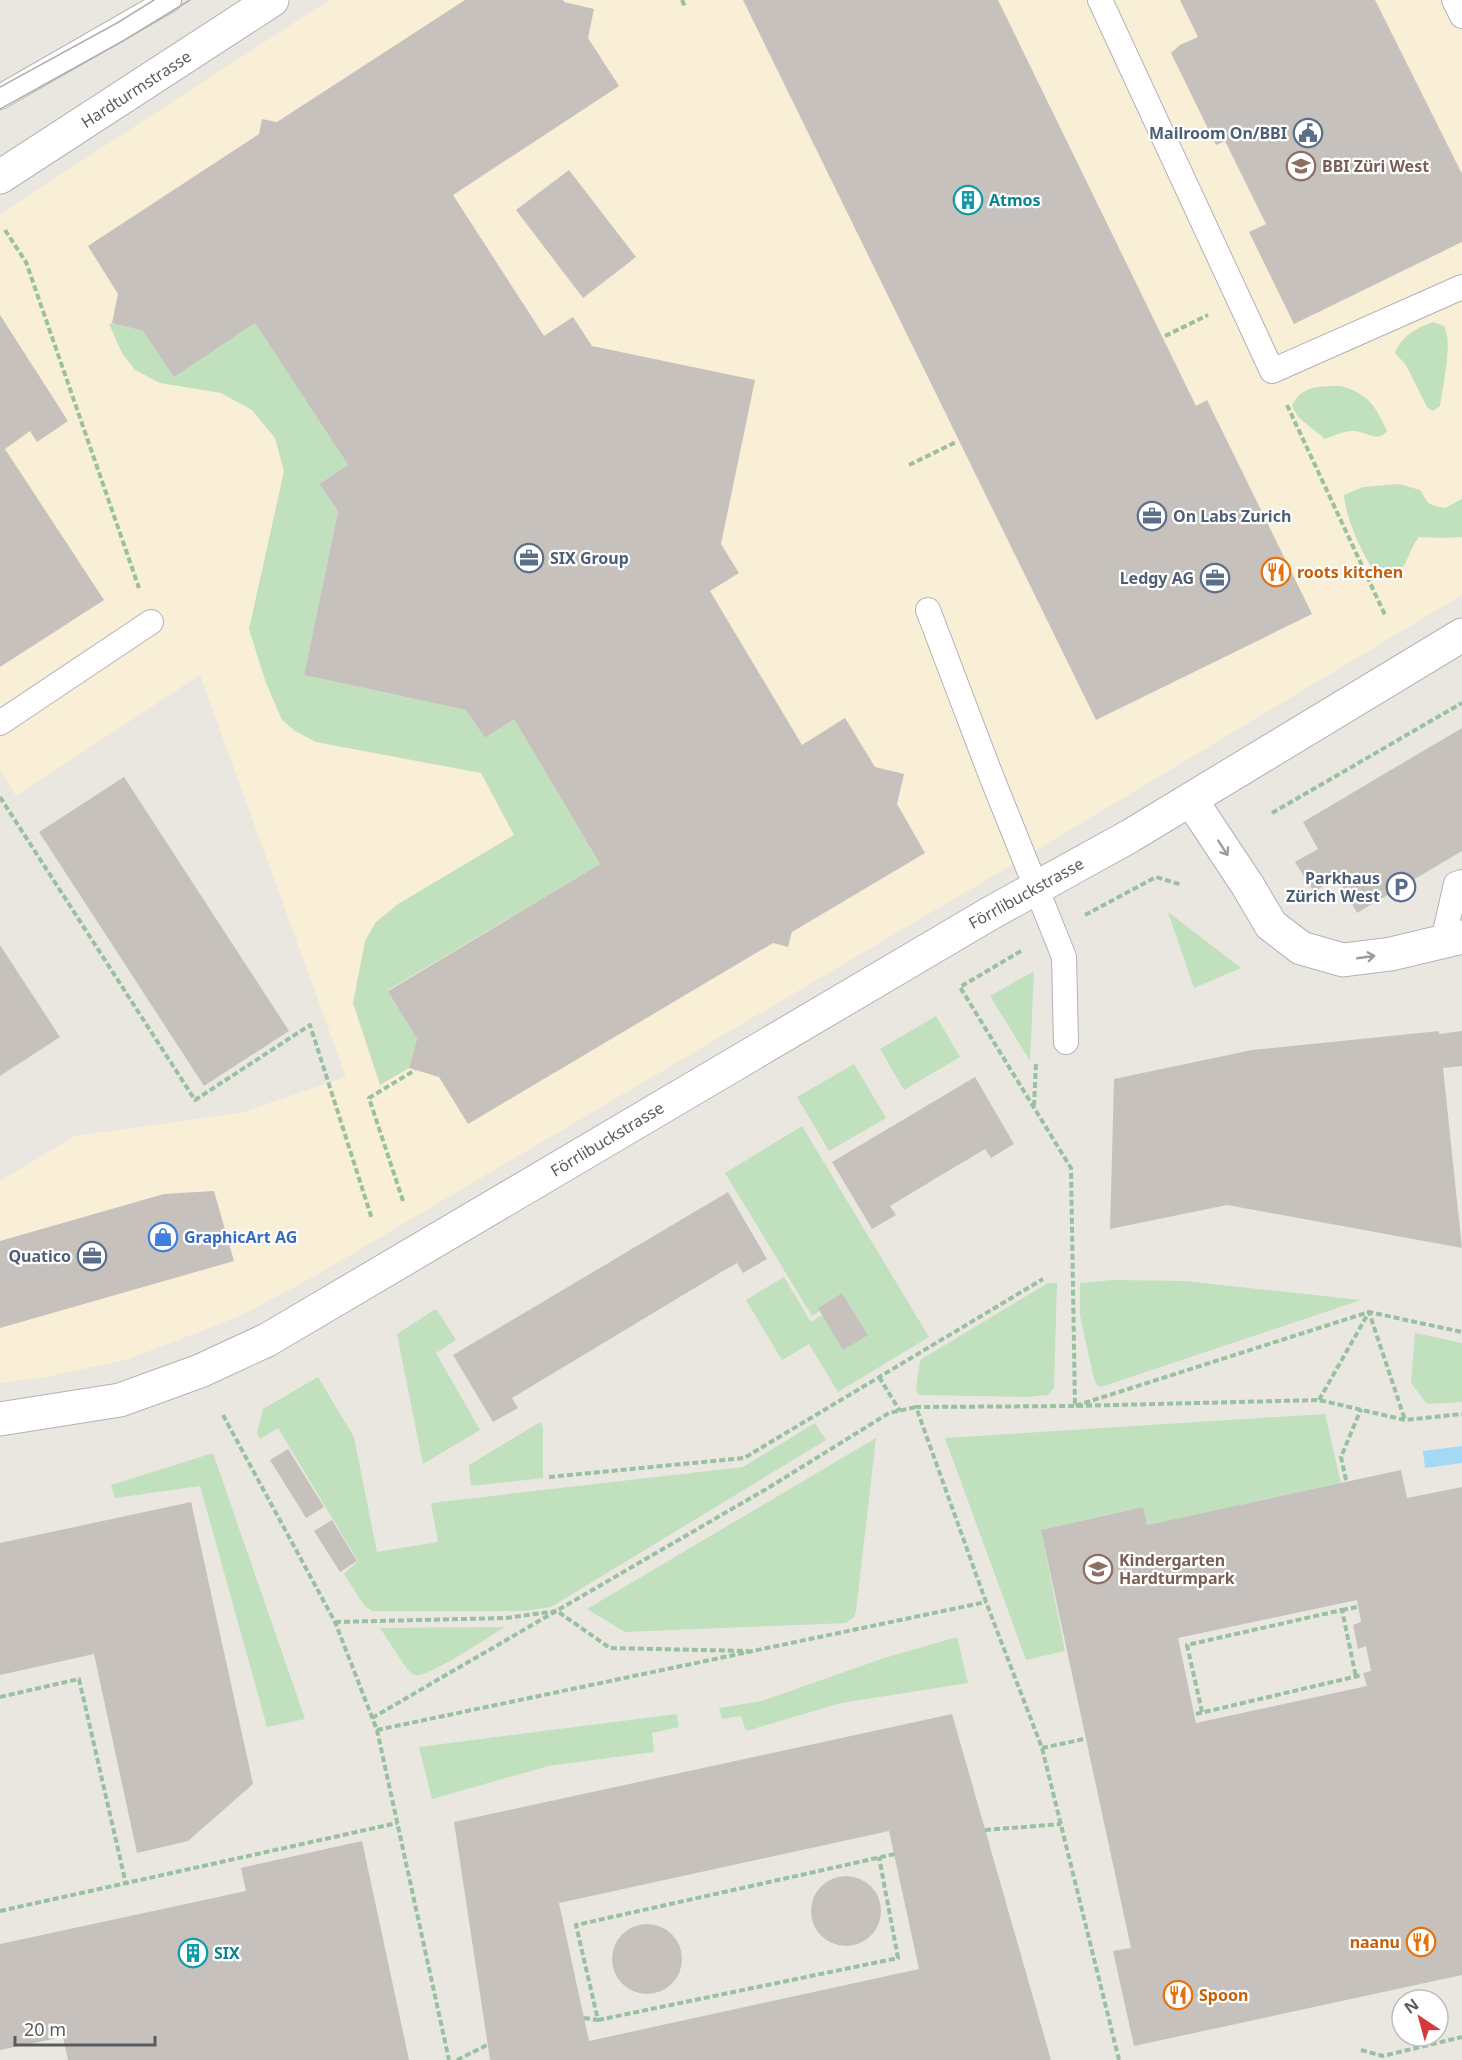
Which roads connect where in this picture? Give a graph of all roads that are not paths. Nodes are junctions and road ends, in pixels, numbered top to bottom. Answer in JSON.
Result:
{"nodes":[{"id":1,"x":169,"y":0,"type":"edge"},
{"id":2,"x":272,"y":0,"type":"edge"},
{"id":3,"x":1100,"y":0,"type":"edge"},
{"id":4,"x":1454,"y":0,"type":"edge"},
{"id":5,"x":1462,"y":16,"type":"edge"},
{"id":6,"x":0,"y":97,"type":"edge"},
{"id":7,"x":0,"y":177,"type":"edge"},
{"id":8,"x":1462,"y":287,"type":"edge"},
{"id":9,"x":928,"y":610,"type":"dead end"},
{"id":10,"x":151,"y":622,"type":"dead end"},
{"id":11,"x":1462,"y":635,"type":"edge"},
{"id":12,"x":0,"y":723,"type":"edge"},
{"id":13,"x":1191,"y":800,"type":"junction"},
{"id":14,"x":1462,"y":882,"type":"edge"},
{"id":15,"x":1036,"y":887,"type":"junction"},
{"id":16,"x":1452,"y":939,"type":"edge"},
{"id":17,"x":1066,"y":1042,"type":"dead end"},
{"id":18,"x":0,"y":1419,"type":"edge"}],
"edges":[{"from":1,"to":6,"type":"lane"},
{"from":2,"to":7,"type":"street","name":"Hardturmstrasse"},
{"from":3,"to":8,"type":"lane"},
{"from":4,"to":5,"type":"lane"},
{"from":9,"to":15,"type":"lane"},
{"from":10,"to":12,"type":"lane"},
{"from":11,"to":13,"type":"street","name":"Förrlibuckstrasse"},
{"from":13,"to":15,"type":"street","name":"Förrlibuckstrasse"},
{"from":13,"to":16,"type":"street","one_way":true},
{"from":14,"to":16,"type":"lane"},
{"from":15,"to":17,"type":"lane"},
{"from":15,"to":18,"type":"street","name":"Förrlibuckstrasse"}]}
